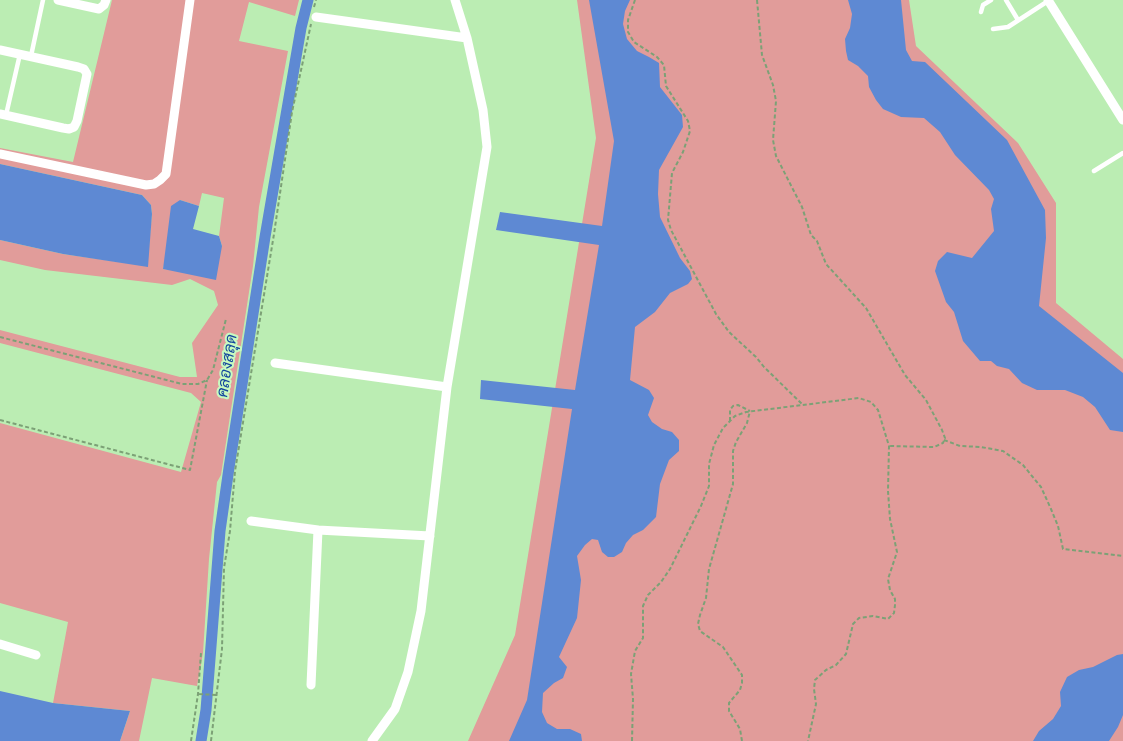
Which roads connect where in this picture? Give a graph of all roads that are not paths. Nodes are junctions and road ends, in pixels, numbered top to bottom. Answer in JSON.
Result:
{"nodes":[{"id":1,"x":43,"y":0,"type":"edge"},
{"id":2,"x":58,"y":0,"type":"edge"},
{"id":3,"x":106,"y":0,"type":"edge"},
{"id":4,"x":190,"y":0,"type":"edge"},
{"id":5,"x":455,"y":0,"type":"edge"},
{"id":6,"x":991,"y":0,"type":"edge"},
{"id":7,"x":1006,"y":0,"type":"edge"},
{"id":8,"x":1048,"y":0,"type":"edge"},
{"id":9,"x":981,"y":12,"type":"dead end"},
{"id":10,"x":313,"y":19,"type":"road end"},
{"id":11,"x":1018,"y":20,"type":"junction"},
{"id":12,"x":992,"y":29,"type":"dead end"},
{"id":13,"x":467,"y":38,"type":"junction"},
{"id":14,"x":0,"y":50,"type":"edge"},
{"id":15,"x":20,"y":54,"type":"junction"},
{"id":16,"x":30,"y":56,"type":"junction"},
{"id":17,"x":1123,"y":102,"type":"edge"},
{"id":18,"x":1112,"y":103,"type":"junction"},
{"id":19,"x":3,"y":115,"type":"edge"},
{"id":20,"x":1123,"y":120,"type":"edge"},
{"id":21,"x":1123,"y":153,"type":"edge"},
{"id":22,"x":0,"y":154,"type":"edge"},
{"id":23,"x":1094,"y":171,"type":"dead end"},
{"id":24,"x":276,"y":363,"type":"dead end"},
{"id":25,"x":447,"y":387,"type":"junction"},
{"id":26,"x":252,"y":521,"type":"dead end"},
{"id":27,"x":318,"y":530,"type":"junction"},
{"id":28,"x":430,"y":536,"type":"junction"},
{"id":29,"x":0,"y":644,"type":"edge"},
{"id":30,"x":36,"y":655,"type":"dead end"},
{"id":31,"x":311,"y":686,"type":"dead end"},
{"id":32,"x":372,"y":741,"type":"edge"}],
"edges":[{"from":1,"to":16,"type":"lane"},
{"from":2,"to":3,"type":"street"},
{"from":4,"to":22,"type":"street"},
{"from":5,"to":13,"type":"street"},
{"from":6,"to":9,"type":"lane"},
{"from":7,"to":11,"type":"lane"},
{"from":8,"to":11,"type":"lane"},
{"from":8,"to":18,"type":"street"},
{"from":10,"to":13,"type":"street"},
{"from":11,"to":12,"type":"lane"},
{"from":13,"to":25,"type":"street"},
{"from":14,"to":15,"type":"street"},
{"from":15,"to":16,"type":"street"},
{"from":15,"to":19,"type":"lane"},
{"from":16,"to":19,"type":"street"},
{"from":17,"to":18,"type":"street"},
{"from":18,"to":20,"type":"street"},
{"from":21,"to":23,"type":"lane"},
{"from":24,"to":25,"type":"street"},
{"from":25,"to":28,"type":"street"},
{"from":26,"to":27,"type":"street"},
{"from":27,"to":28,"type":"street"},
{"from":27,"to":31,"type":"street"},
{"from":28,"to":32,"type":"street"},
{"from":29,"to":30,"type":"street"}]}
